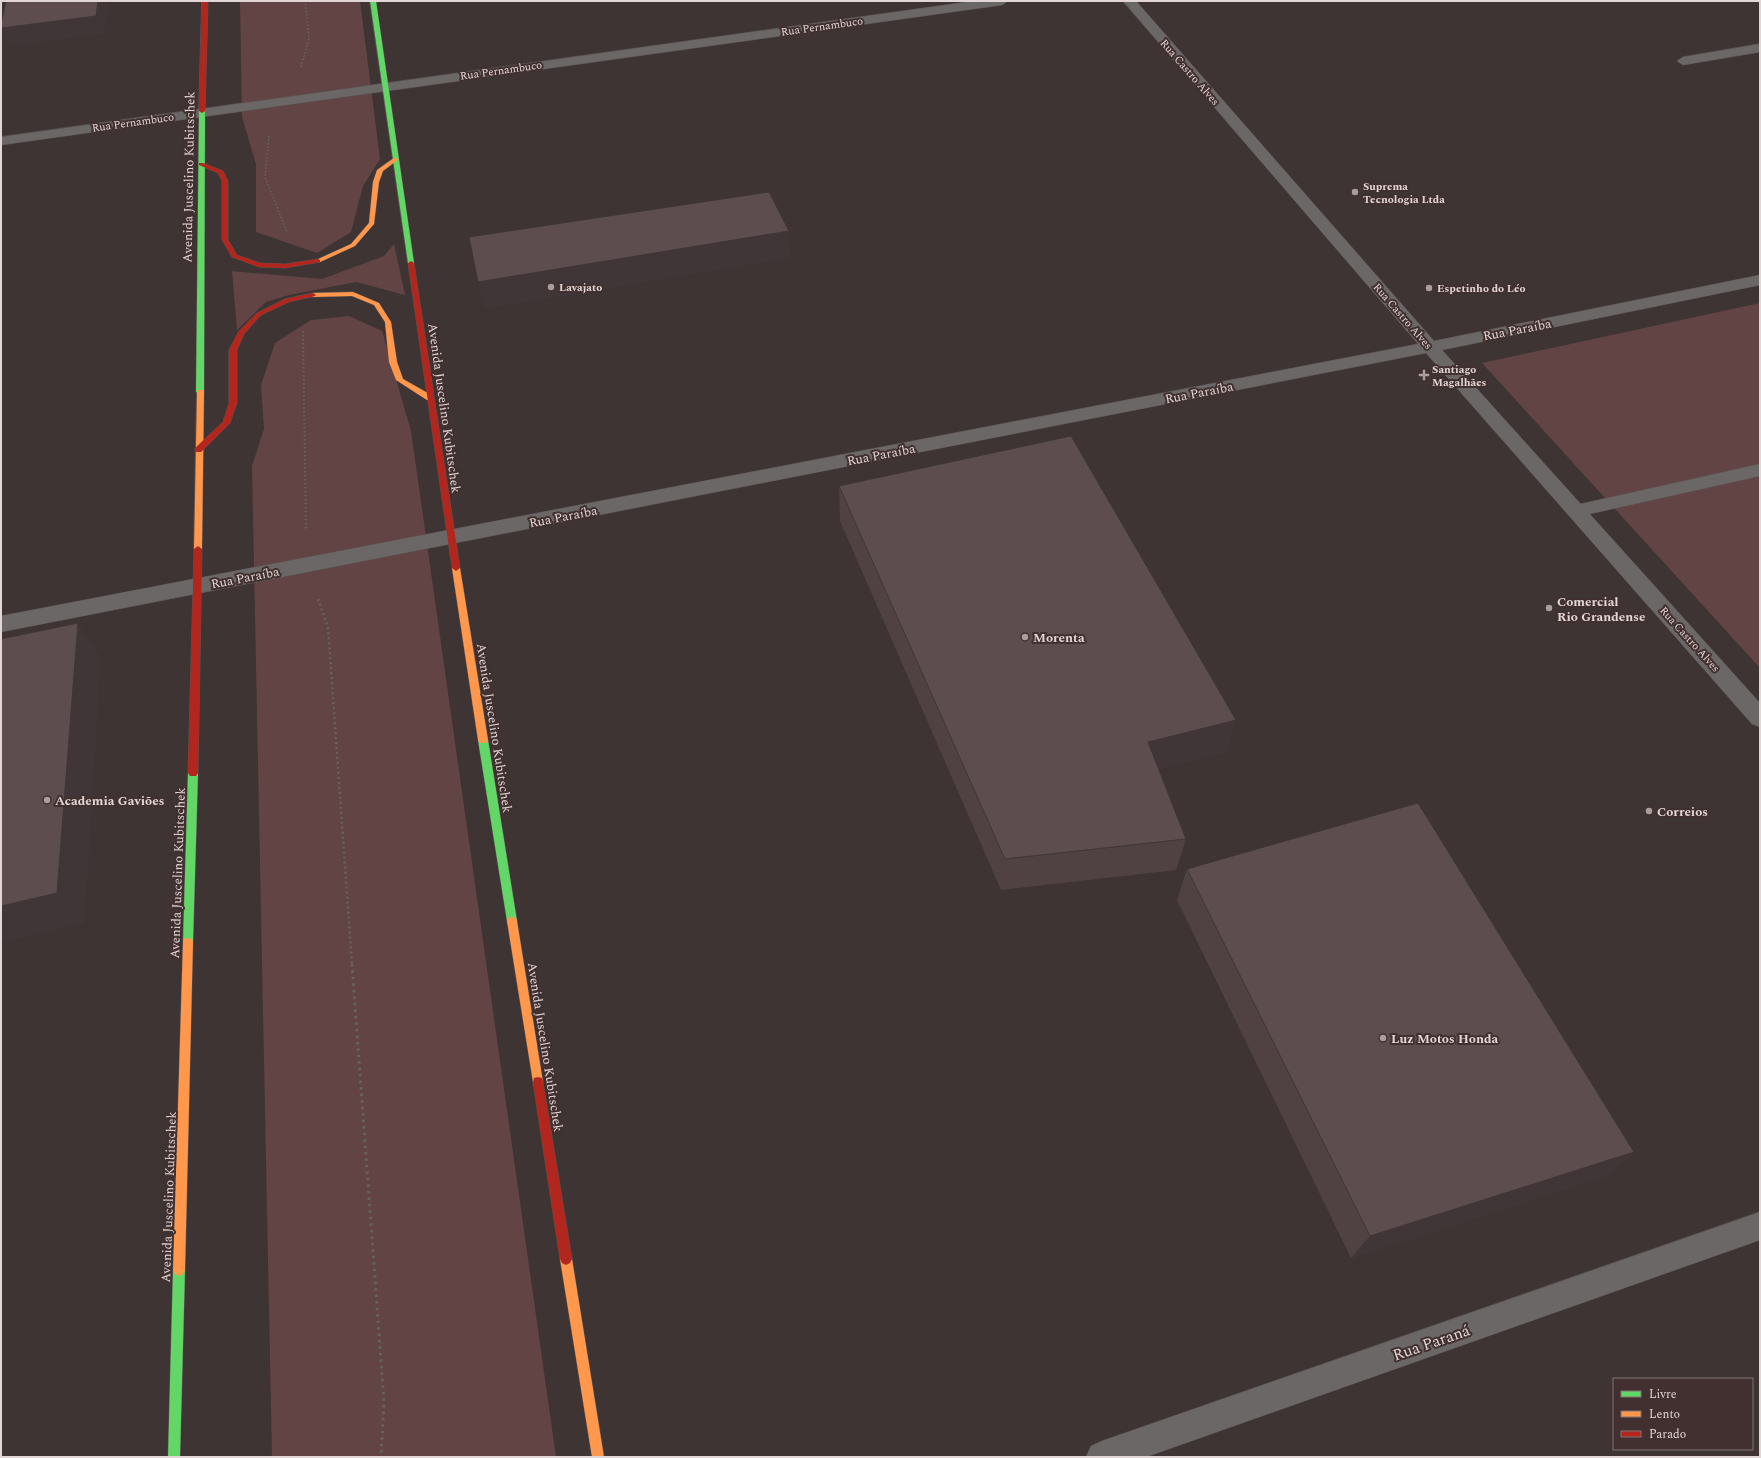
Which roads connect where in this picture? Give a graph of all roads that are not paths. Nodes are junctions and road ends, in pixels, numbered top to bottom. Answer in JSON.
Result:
{"nodes":[{"id":1,"x":205,"y":1,"type":"edge"},
{"id":2,"x":373,"y":1,"type":"edge"},
{"id":3,"x":1002,"y":1,"type":"edge"},
{"id":4,"x":1129,"y":1,"type":"edge"},
{"id":5,"x":1760,"y":48,"type":"edge"},
{"id":6,"x":1683,"y":61,"type":"dead end"},
{"id":7,"x":386,"y":86,"type":"junction"},
{"id":8,"x":202,"y":112,"type":"junction"},
{"id":9,"x":1,"y":141,"type":"edge"},
{"id":10,"x":396,"y":159,"type":"junction"},
{"id":11,"x":201,"y":164,"type":"junction"},
{"id":12,"x":1760,"y":280,"type":"edge"},
{"id":13,"x":1430,"y":347,"type":"junction"},
{"id":14,"x":430,"y":398,"type":"junction"},
{"id":15,"x":198,"y":450,"type":"junction"},
{"id":16,"x":1760,"y":470,"type":"edge"},
{"id":17,"x":1576,"y":511,"type":"junction"},
{"id":18,"x":451,"y":538,"type":"junction"},
{"id":19,"x":198,"y":586,"type":"junction"},
{"id":20,"x":1,"y":624,"type":"edge"},
{"id":21,"x":1760,"y":718,"type":"edge"},
{"id":22,"x":1760,"y":1226,"type":"edge"},
{"id":23,"x":174,"y":1457,"type":"edge"},
{"id":24,"x":598,"y":1457,"type":"edge"},
{"id":25,"x":1102,"y":1457,"type":"edge"}],
"edges":[{"from":1,"to":8,"type":"main road","name":"Avenida Juscelino Kubitschek"},
{"from":2,"to":7,"type":"main road","name":"Avenida Juscelino Kubitschek"},
{"from":3,"to":7,"type":"street","name":"Rua Pernambuco"},
{"from":4,"to":13,"type":"street","name":"Rua Castro Alves"},
{"from":5,"to":6,"type":"lane"},
{"from":7,"to":8,"type":"street","name":"Rua Pernambuco"},
{"from":7,"to":10,"type":"main road","name":"Avenida Juscelino Kubitschek"},
{"from":8,"to":9,"type":"street","name":"Rua Pernambuco"},
{"from":8,"to":11,"type":"main road","name":"Avenida Juscelino Kubitschek"},
{"from":10,"to":11,"type":"main road"},
{"from":10,"to":14,"type":"main road","name":"Avenida Juscelino Kubitschek"},
{"from":11,"to":15,"type":"main road","name":"Avenida Juscelino Kubitschek"},
{"from":12,"to":13,"type":"street","name":"Rua Paraíba"},
{"from":13,"to":17,"type":"street","name":"Rua Castro Alves"},
{"from":13,"to":18,"type":"street","name":"Rua Paraíba"},
{"from":14,"to":15,"type":"main road"},
{"from":14,"to":18,"type":"main road","name":"Avenida Juscelino Kubitschek"},
{"from":15,"to":19,"type":"main road","name":"Avenida Juscelino Kubitschek"},
{"from":16,"to":17,"type":"lane"},
{"from":17,"to":21,"type":"street","name":"Rua Castro Alves"},
{"from":18,"to":19,"type":"street","name":"Rua Paraíba"},
{"from":18,"to":24,"type":"main road","name":"Avenida Juscelino Kubitschek"},
{"from":19,"to":20,"type":"street","name":"Rua Paraíba"},
{"from":19,"to":23,"type":"main road","name":"Avenida Juscelino Kubitschek"},
{"from":22,"to":25,"type":"street","name":"Rua Paraná"}]}
